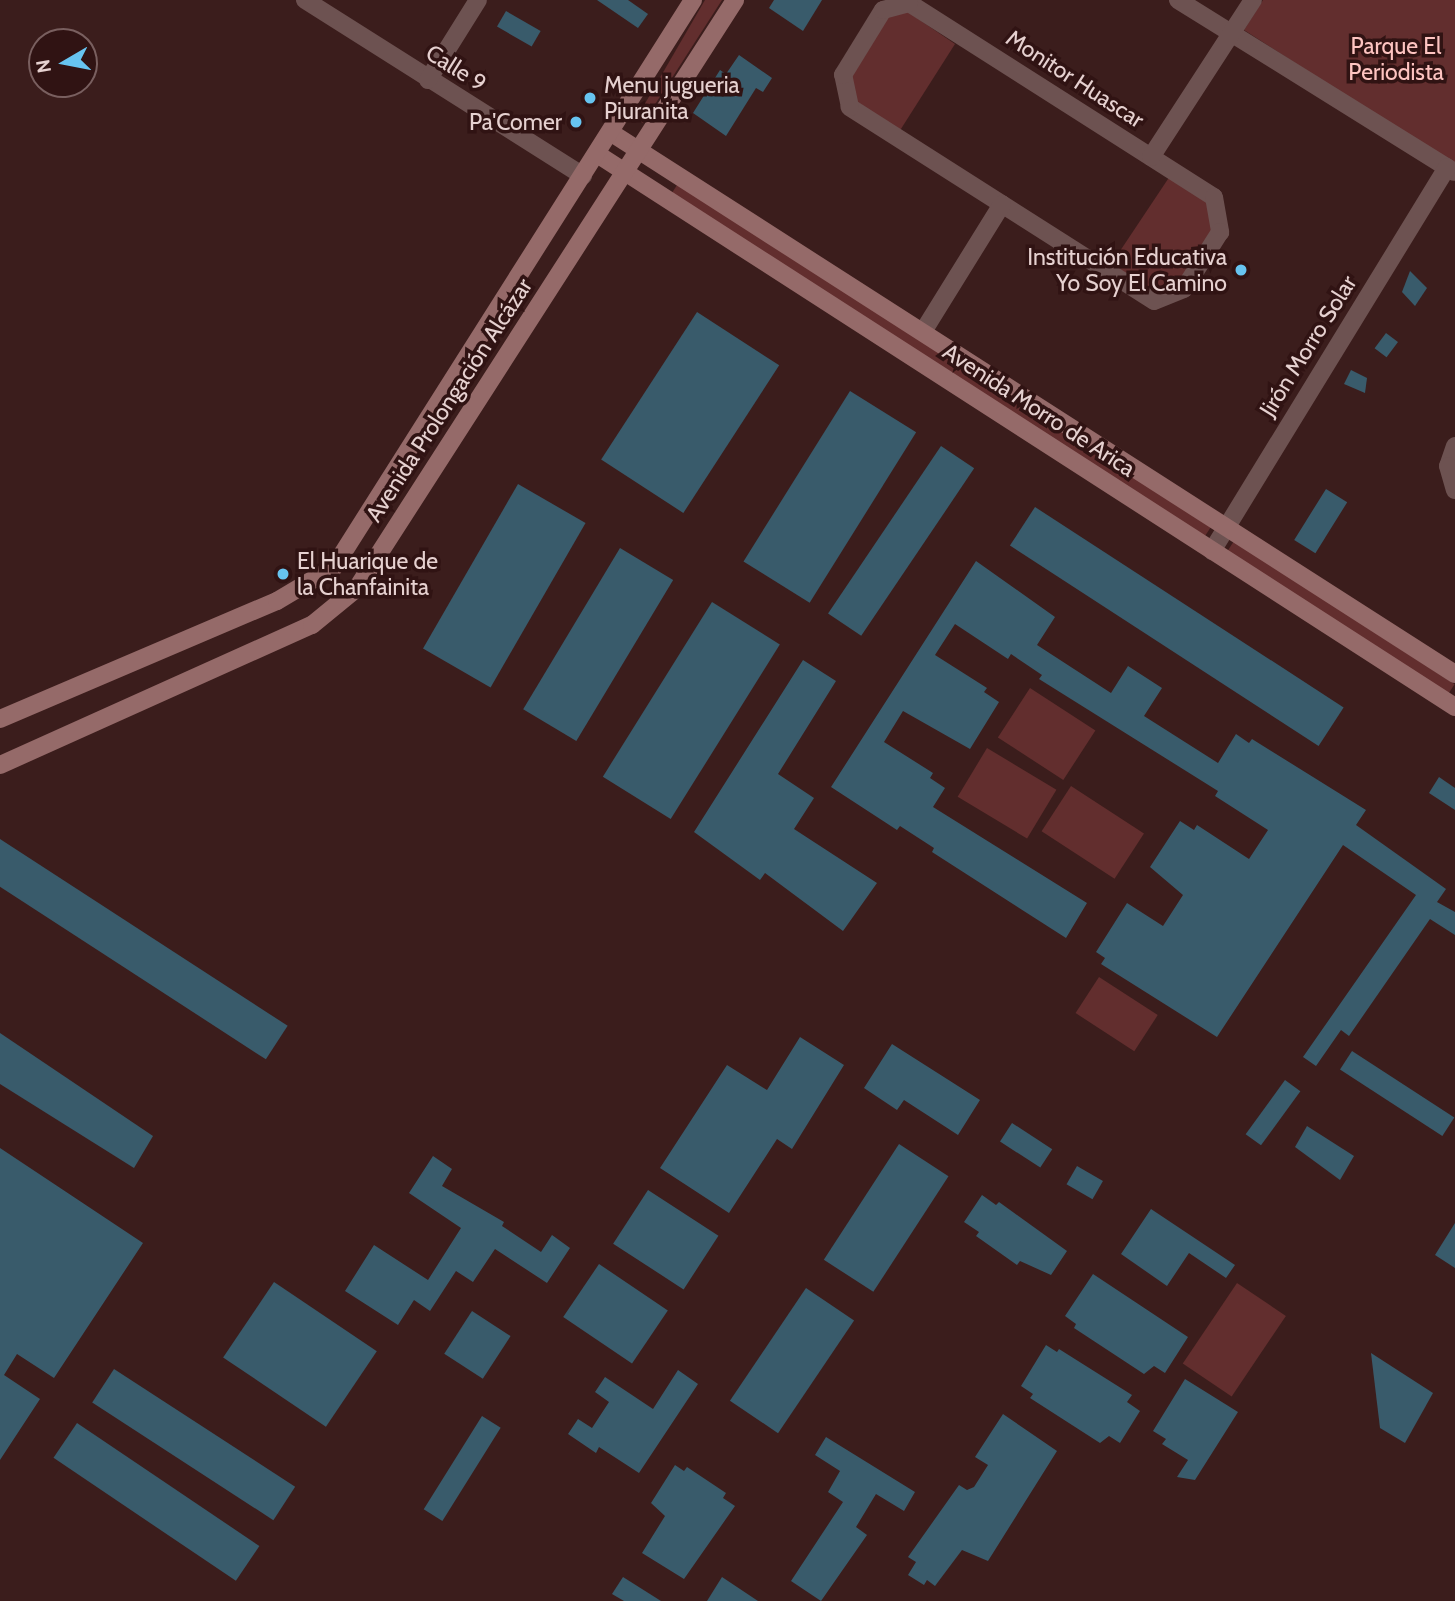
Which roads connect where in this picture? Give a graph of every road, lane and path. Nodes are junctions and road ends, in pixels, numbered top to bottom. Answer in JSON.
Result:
{"nodes":[{"id":1,"x":305,"y":0,"type":"edge"},
{"id":2,"x":478,"y":0,"type":"edge"},
{"id":3,"x":693,"y":0,"type":"edge"},
{"id":4,"x":735,"y":0,"type":"edge"},
{"id":5,"x":1178,"y":0,"type":"edge"},
{"id":6,"x":1253,"y":0,"type":"edge"},
{"id":7,"x":1232,"y":34,"type":"junction"},
{"id":8,"x":428,"y":80,"type":"junction"},
{"id":9,"x":610,"y":132,"type":"junction"},
{"id":10,"x":641,"y":150,"type":"junction"},
{"id":11,"x":597,"y":154,"type":"junction"},
{"id":12,"x":1151,"y":157,"type":"junction"},
{"id":13,"x":1451,"y":170,"type":"edge"},
{"id":14,"x":625,"y":172,"type":"junction"},
{"id":15,"x":583,"y":176,"type":"junction"},
{"id":16,"x":1002,"y":204,"type":"junction"},
{"id":17,"x":924,"y":330,"type":"junction"},
{"id":18,"x":443,"y":401,"type":"junction"},
{"id":19,"x":470,"y":418,"type":"junction"},
{"id":20,"x":1455,"y":446,"type":"edge"},
{"id":21,"x":1455,"y":490,"type":"edge"},
{"id":22,"x":1227,"y":524,"type":"junction"},
{"id":23,"x":1212,"y":551,"type":"junction"},
{"id":24,"x":1455,"y":674,"type":"edge"},
{"id":25,"x":1455,"y":707,"type":"edge"},
{"id":26,"x":0,"y":719,"type":"edge"},
{"id":27,"x":0,"y":765,"type":"edge"}],
"edges":[{"from":1,"to":8,"type":"street","name":"Calle 9"},
{"from":2,"to":8,"type":"street"},
{"from":3,"to":9,"type":"main road","name":"Avenida Prolongación Alcázar"},
{"from":4,"to":10,"type":"main road","name":"Avenida Prolongación Alcázar"},
{"from":5,"to":7,"type":"street"},
{"from":6,"to":7,"type":"street"},
{"from":7,"to":12,"type":"street"},
{"from":7,"to":13,"type":"street"},
{"from":8,"to":15,"type":"street","name":"Calle 9"},
{"from":9,"to":10,"type":"main road","name":"Avenida Morro de Arica"},
{"from":9,"to":11,"type":"main road","name":"Avenida Prolongación Alcázar"},
{"from":10,"to":14,"type":"main road","name":"Avenida Prolongación Alcázar"},
{"from":10,"to":17,"type":"main road","name":"Avenida Morro de Arica"},
{"from":11,"to":14,"type":"main road","name":"Avenida Morro de Arica"},
{"from":11,"to":15,"type":"main road","name":"Avenida Prolongación Alcázar"},
{"from":12,"to":16,"type":"street","name":"Monitor Huascar"},
{"from":12,"to":16,"type":"street","name":"Monitor Huascar"},
{"from":13,"to":22,"type":"street","name":"Jirón Morro Solar"},
{"from":14,"to":19,"type":"main road","name":"Avenida Prolongación Alcázar"},
{"from":14,"to":23,"type":"main road","name":"Avenida Morro de Arica"},
{"from":15,"to":18,"type":"main road","name":"Avenida Prolongación Alcázar"},
{"from":16,"to":17,"type":"street"},
{"from":17,"to":22,"type":"main road","name":"Avenida Morro de Arica"},
{"from":18,"to":19,"type":"main road"},
{"from":18,"to":26,"type":"main road","name":"Avenida Prolongación Alcázar"},
{"from":19,"to":27,"type":"main road","name":"Avenida Prolongación Alcázar"},
{"from":20,"to":21,"type":"street"},
{"from":22,"to":23,"type":"street","name":"Jirón Morro Solar"},
{"from":22,"to":24,"type":"main road","name":"Avenida Morro de Arica"},
{"from":23,"to":25,"type":"main road","name":"Avenida Morro de Arica"}]}
